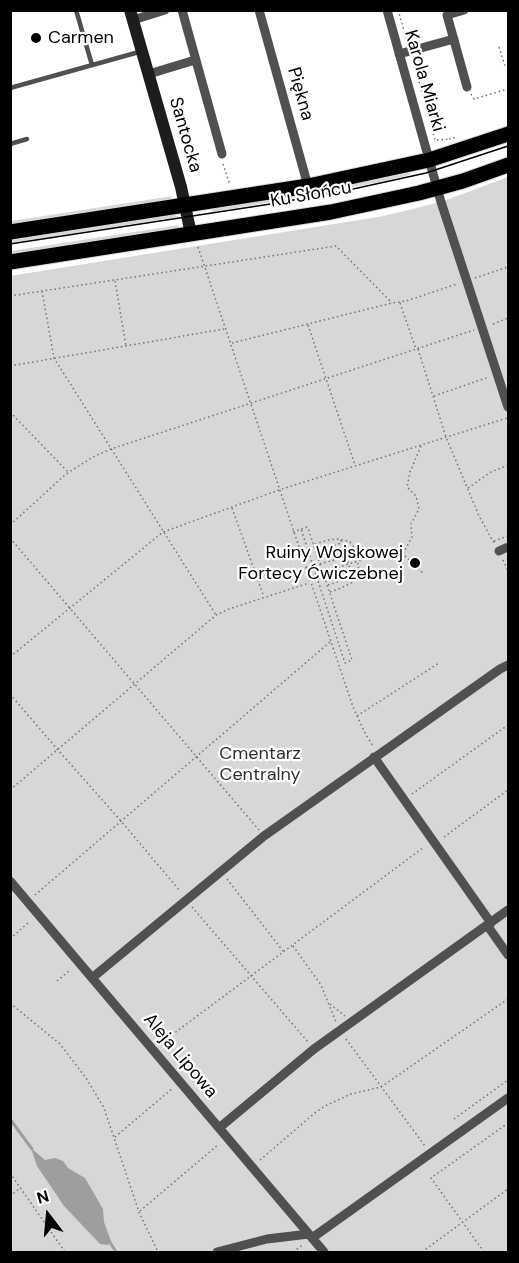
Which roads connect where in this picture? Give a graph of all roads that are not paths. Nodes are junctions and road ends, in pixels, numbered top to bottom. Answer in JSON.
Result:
{"nodes":[{"id":1,"x":76,"y":10,"type":"edge"},
{"id":2,"x":165,"y":10,"type":"edge"},
{"id":3,"x":182,"y":10,"type":"edge"},
{"id":4,"x":259,"y":10,"type":"edge"},
{"id":5,"x":387,"y":10,"type":"edge"},
{"id":6,"x":464,"y":10,"type":"edge"},
{"id":7,"x":131,"y":15,"type":"edge"},
{"id":8,"x":454,"y":39,"type":"junction"},
{"id":9,"x":142,"y":52,"type":"junction"},
{"id":10,"x":399,"y":54,"type":"junction"},
{"id":11,"x":195,"y":60,"type":"junction"},
{"id":12,"x":92,"y":65,"type":"junction"},
{"id":13,"x":149,"y":74,"type":"junction"},
{"id":14,"x":467,"y":87,"type":"road end"},
{"id":15,"x":10,"y":88,"type":"edge"},
{"id":16,"x":508,"y":134,"type":"edge"},
{"id":17,"x":27,"y":139,"type":"dead end"},
{"id":18,"x":10,"y":144,"type":"edge"},
{"id":19,"x":222,"y":154,"type":"dead end"},
{"id":20,"x":429,"y":160,"type":"junction"},
{"id":21,"x":508,"y":165,"type":"edge"},
{"id":22,"x":309,"y":186,"type":"junction"},
{"id":23,"x":439,"y":195,"type":"junction"},
{"id":24,"x":186,"y":205,"type":"junction"},
{"id":25,"x":10,"y":232,"type":"edge"},
{"id":26,"x":191,"y":234,"type":"junction"},
{"id":27,"x":10,"y":262,"type":"edge"},
{"id":28,"x":508,"y":407,"type":"edge"},
{"id":29,"x":508,"y":547,"type":"edge"},
{"id":30,"x":498,"y":551,"type":"road end"},
{"id":31,"x":508,"y":665,"type":"edge"},
{"id":32,"x":376,"y":755,"type":"junction"},
{"id":33,"x":10,"y":881,"type":"edge"},
{"id":34,"x":508,"y":910,"type":"edge"},
{"id":35,"x":489,"y":924,"type":"junction"},
{"id":36,"x":508,"y":955,"type":"edge"},
{"id":37,"x":92,"y":978,"type":"junction"},
{"id":38,"x":508,"y":1098,"type":"edge"},
{"id":39,"x":219,"y":1128,"type":"junction"},
{"id":40,"x":313,"y":1242,"type":"edge"},
{"id":41,"x":217,"y":1252,"type":"edge"},
{"id":42,"x":324,"y":1252,"type":"edge"}],
"edges":[{"from":1,"to":12,"type":"lane"},
{"from":2,"to":7,"type":"street","name":"Santocka"},
{"from":3,"to":11,"type":"street","name":"Santocka"},
{"from":4,"to":22,"type":"street","name":"Piękna"},
{"from":5,"to":10,"type":"street","name":"Karola Miarki"},
{"from":6,"to":8,"type":"street"},
{"from":7,"to":9,"type":"street","name":"Santocka"},
{"from":8,"to":10,"type":"street"},
{"from":8,"to":14,"type":"street"},
{"from":9,"to":12,"type":"lane"},
{"from":9,"to":13,"type":"street","name":"Santocka"},
{"from":10,"to":20,"type":"street","name":"Karola Miarki"},
{"from":11,"to":13,"type":"street"},
{"from":11,"to":19,"type":"street","name":"Santocka"},
{"from":12,"to":15,"type":"lane"},
{"from":13,"to":24,"type":"street","name":"Santocka"},
{"from":16,"to":20,"type":"main road","name":"Ku Słońcu"},
{"from":17,"to":18,"type":"lane"},
{"from":20,"to":22,"type":"main road","name":"Ku Słońcu"},
{"from":20,"to":23,"type":"street"},
{"from":21,"to":23,"type":"main road","name":"Ku Słońcu"},
{"from":22,"to":24,"type":"main road","name":"Ku Słońcu"},
{"from":23,"to":26,"type":"main road","name":"Ku Słońcu"},
{"from":23,"to":28,"type":"street"},
{"from":24,"to":25,"type":"main road","name":"Ku Słońcu"},
{"from":24,"to":26,"type":"street"},
{"from":26,"to":27,"type":"main road","name":"Ku Słońcu"},
{"from":29,"to":30,"type":"street"},
{"from":31,"to":32,"type":"street"},
{"from":32,"to":35,"type":"street"},
{"from":32,"to":37,"type":"street"},
{"from":33,"to":37,"type":"street","name":"Aleja Lipowa"},
{"from":34,"to":35,"type":"street"},
{"from":35,"to":36,"type":"street"},
{"from":35,"to":39,"type":"street"},
{"from":37,"to":39,"type":"street","name":"Aleja Lipowa"},
{"from":38,"to":40,"type":"street"},
{"from":39,"to":40,"type":"street","name":"Aleja Lipowa"},
{"from":40,"to":41,"type":"street"},
{"from":40,"to":42,"type":"street","name":"Aleja Lipowa"}]}
